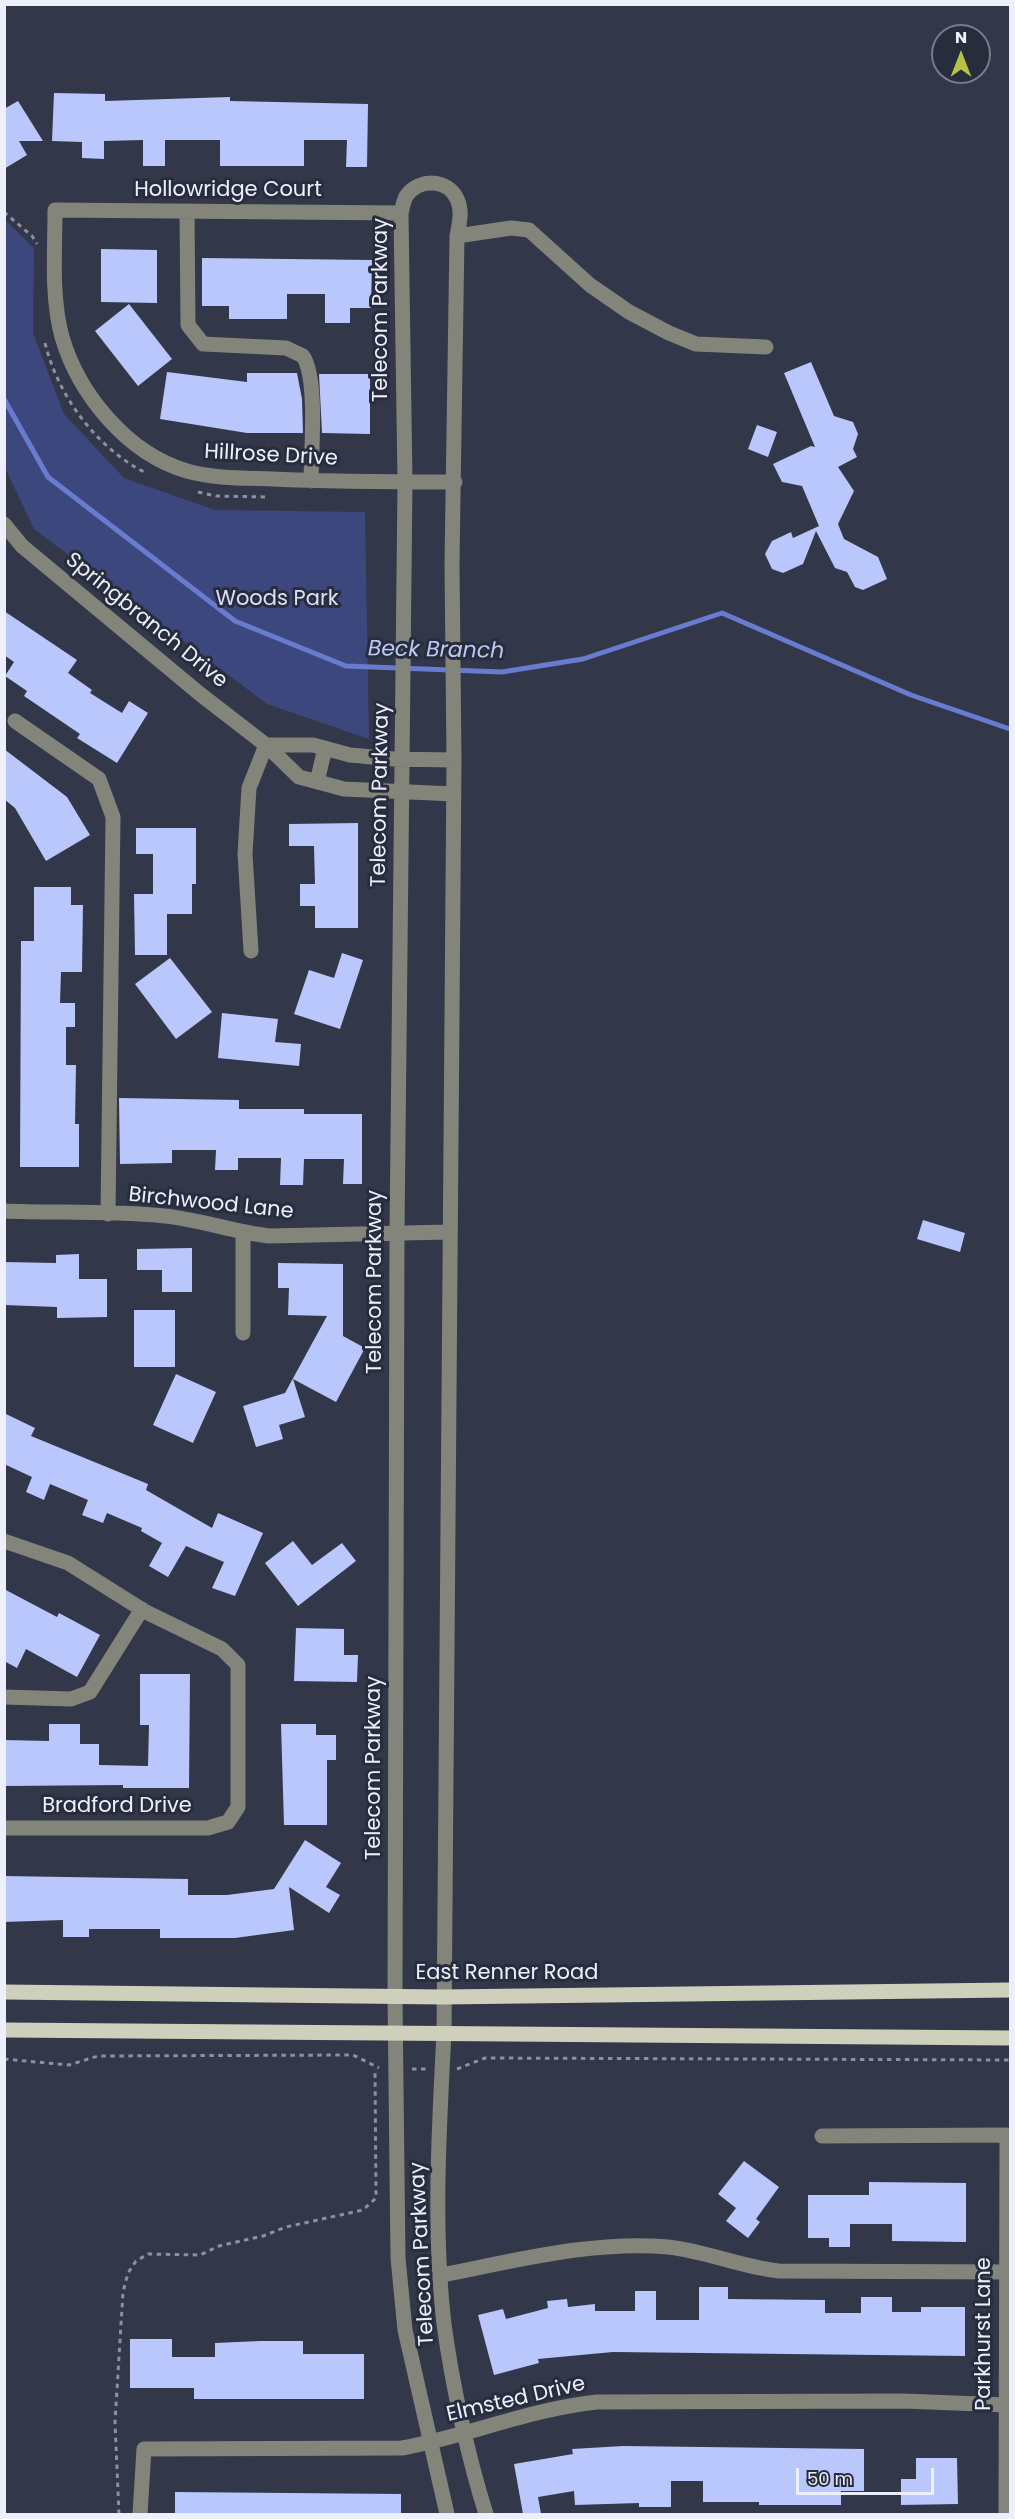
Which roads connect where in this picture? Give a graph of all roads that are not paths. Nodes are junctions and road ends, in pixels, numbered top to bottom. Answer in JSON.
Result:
{"nodes":[{"id":1,"x":55,"y":210,"type":"joint"},
{"id":2,"x":187,"y":211,"type":"junction"},
{"id":3,"x":401,"y":213,"type":"junction"},
{"id":4,"x":457,"y":236,"type":"junction"},
{"id":5,"x":766,"y":347,"type":"dead end"},
{"id":6,"x":311,"y":481,"type":"junction"},
{"id":7,"x":405,"y":482,"type":"junction"},
{"id":8,"x":455,"y":482,"type":"junction"},
{"id":9,"x":4,"y":524,"type":"edge"},
{"id":10,"x":15,"y":721,"type":"dead end"},
{"id":11,"x":266,"y":745,"type":"junction"},
{"id":12,"x":325,"y":748,"type":"junction"},
{"id":13,"x":402,"y":758,"type":"junction"},
{"id":14,"x":454,"y":760,"type":"junction"},
{"id":15,"x":317,"y":782,"type":"junction"},
{"id":16,"x":401,"y":793,"type":"junction"},
{"id":17,"x":454,"y":794,"type":"junction"},
{"id":18,"x":251,"y":951,"type":"dead end"},
{"id":19,"x":4,"y":1211,"type":"edge"},
{"id":20,"x":108,"y":1214,"type":"junction"},
{"id":21,"x":398,"y":1232,"type":"junction"},
{"id":22,"x":449,"y":1232,"type":"junction"},
{"id":23,"x":243,"y":1233,"type":"junction"},
{"id":24,"x":243,"y":1333,"type":"dead end"},
{"id":25,"x":4,"y":1541,"type":"edge"},
{"id":26,"x":142,"y":1609,"type":"junction"},
{"id":27,"x":4,"y":1697,"type":"edge"},
{"id":28,"x":4,"y":1828,"type":"edge"},
{"id":29,"x":1011,"y":1990,"type":"edge"},
{"id":30,"x":4,"y":1992,"type":"edge"},
{"id":31,"x":395,"y":1996,"type":"junction"},
{"id":32,"x":443,"y":1997,"type":"junction"},
{"id":33,"x":4,"y":2030,"type":"edge"},
{"id":34,"x":396,"y":2033,"type":"junction"},
{"id":35,"x":444,"y":2033,"type":"junction"},
{"id":36,"x":1011,"y":2038,"type":"edge"},
{"id":37,"x":822,"y":2136,"type":"dead end"},
{"id":38,"x":1009,"y":2217,"type":"edge"},
{"id":39,"x":1006,"y":2272,"type":"junction"},
{"id":40,"x":442,"y":2275,"type":"junction"},
{"id":41,"x":1006,"y":2405,"type":"junction"},
{"id":42,"x":466,"y":2433,"type":"junction"},
{"id":43,"x":429,"y":2443,"type":"junction"},
{"id":44,"x":140,"y":2514,"type":"edge"},
{"id":45,"x":447,"y":2514,"type":"edge"},
{"id":46,"x":486,"y":2514,"type":"edge"},
{"id":47,"x":1006,"y":2514,"type":"edge"}],
"edges":[{"from":1,"to":2,"type":"street","name":"Hollowridge Court"},
{"from":1,"to":6,"type":"street","name":"Hillrose Drive"},
{"from":2,"to":3,"type":"street","name":"Hollowridge Court"},
{"from":2,"to":6,"type":"street"},
{"from":3,"to":4,"type":"street","name":"Telecom Parkway"},
{"from":3,"to":7,"type":"street","name":"Telecom Parkway"},
{"from":4,"to":5,"type":"street"},
{"from":4,"to":8,"type":"street","name":"Telecom Parkway"},
{"from":6,"to":7,"type":"street","name":"Hillrose Drive"},
{"from":7,"to":8,"type":"street","name":"Hillrose Drive"},
{"from":7,"to":13,"type":"street","name":"Telecom Parkway"},
{"from":8,"to":14,"type":"street","name":"Telecom Parkway"},
{"from":9,"to":11,"type":"street","name":"Springbranch Drive"},
{"from":10,"to":20,"type":"street"},
{"from":11,"to":12,"type":"street"},
{"from":11,"to":15,"type":"street","name":"Springbranch Drive"},
{"from":11,"to":18,"type":"street"},
{"from":12,"to":13,"type":"street"},
{"from":12,"to":15,"type":"street"},
{"from":13,"to":14,"type":"street"},
{"from":13,"to":16,"type":"street","name":"Telecom Parkway"},
{"from":14,"to":17,"type":"street","name":"Telecom Parkway"},
{"from":15,"to":16,"type":"street","name":"Springbranch Drive"},
{"from":16,"to":17,"type":"street","name":"Springbranch Drive"},
{"from":16,"to":21,"type":"street","name":"Telecom Parkway"},
{"from":17,"to":22,"type":"street","name":"Telecom Parkway"},
{"from":19,"to":20,"type":"street","name":"Birchwood Lane"},
{"from":20,"to":23,"type":"street","name":"Birchwood Lane"},
{"from":21,"to":22,"type":"street","name":"Birchwood Lane"},
{"from":21,"to":23,"type":"street","name":"Birchwood Lane"},
{"from":21,"to":31,"type":"street","name":"Telecom Parkway"},
{"from":22,"to":32,"type":"street","name":"Telecom Parkway"},
{"from":23,"to":24,"type":"street"},
{"from":25,"to":26,"type":"street"},
{"from":26,"to":27,"type":"street"},
{"from":26,"to":28,"type":"street","name":"Bradford Drive"},
{"from":29,"to":32,"type":"main road","name":"East Renner Road"},
{"from":30,"to":31,"type":"main road","name":"East Renner Road"},
{"from":31,"to":32,"type":"main road","name":"East Renner Road"},
{"from":31,"to":34,"type":"street","name":"Telecom Parkway"},
{"from":32,"to":35,"type":"street","name":"Telecom Parkway"},
{"from":33,"to":34,"type":"main road"},
{"from":34,"to":35,"type":"main road"},
{"from":34,"to":43,"type":"street","name":"Telecom Parkway"},
{"from":35,"to":36,"type":"main road"},
{"from":35,"to":40,"type":"street","name":"Telecom Parkway"},
{"from":37,"to":38,"type":"street","name":"Parkhurst Lane"},
{"from":38,"to":39,"type":"street","name":"Parkhurst Lane"},
{"from":39,"to":40,"type":"street"},
{"from":39,"to":41,"type":"street","name":"Parkhurst Lane"},
{"from":40,"to":42,"type":"street","name":"Telecom Parkway"},
{"from":41,"to":42,"type":"street","name":"Elmsted Drive"},
{"from":41,"to":47,"type":"street","name":"Parkhurst Lane"},
{"from":42,"to":43,"type":"street","name":"Elmsted Drive"},
{"from":42,"to":46,"type":"street","name":"Telecom Parkway"},
{"from":43,"to":44,"type":"street","name":"Elmsted Drive"},
{"from":43,"to":45,"type":"street","name":"Telecom Parkway"}]}
